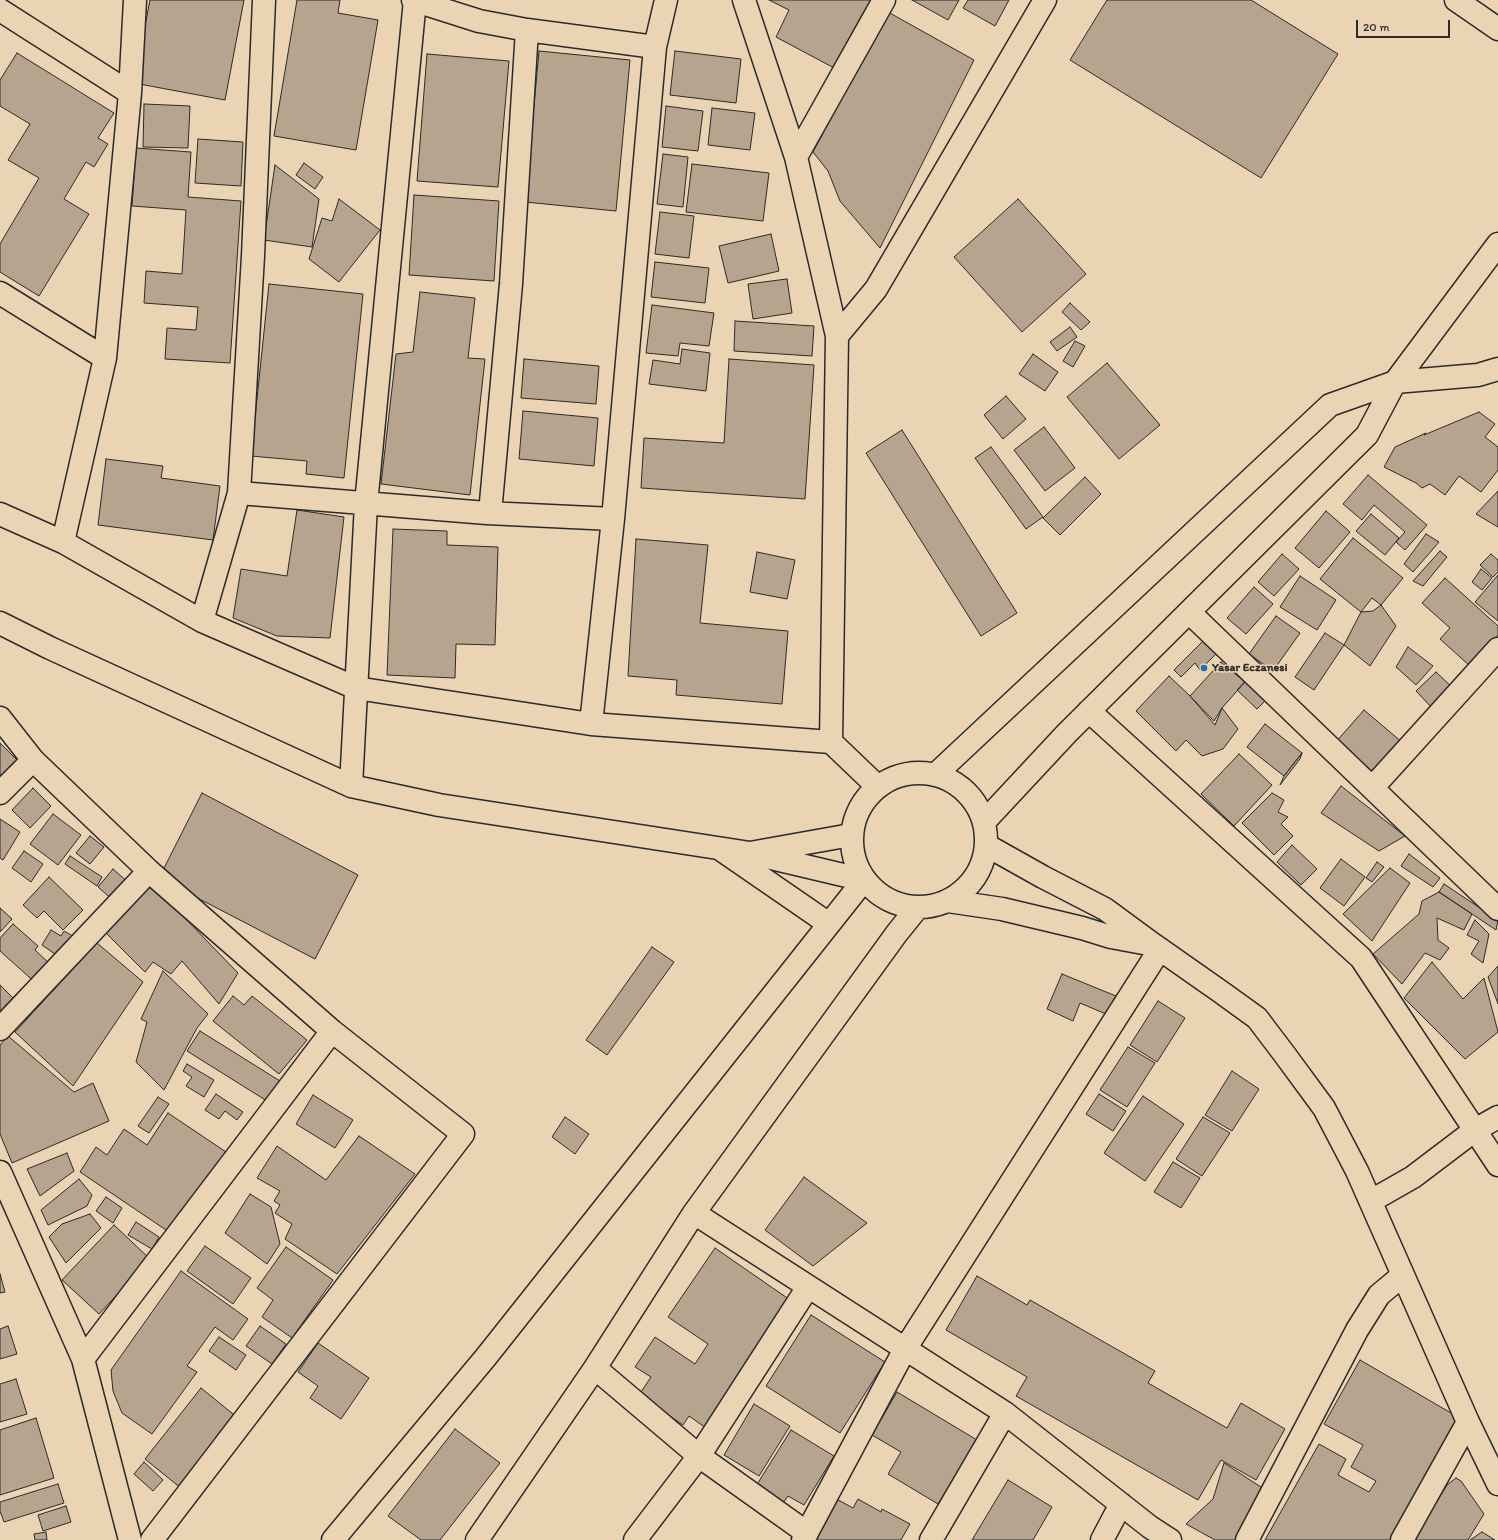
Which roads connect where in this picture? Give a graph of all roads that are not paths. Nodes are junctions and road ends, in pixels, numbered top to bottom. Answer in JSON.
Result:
{"nodes":[{"id":1,"x":135,"y":0,"type":"edge"},
{"id":2,"x":264,"y":0,"type":"edge"},
{"id":3,"x":414,"y":0,"type":"edge"},
{"id":4,"x":666,"y":0,"type":"edge"},
{"id":5,"x":744,"y":0,"type":"edge"},
{"id":6,"x":884,"y":0,"type":"edge"},
{"id":7,"x":1045,"y":0,"type":"edge"},
{"id":8,"x":1456,"y":0,"type":"edge"},
{"id":9,"x":0,"y":10,"type":"edge"},
{"id":10,"x":1498,"y":29,"type":"edge"},
{"id":11,"x":527,"y":30,"type":"junction"},
{"id":12,"x":655,"y":47,"type":"junction"},
{"id":13,"x":130,"y":93,"type":"junction"},
{"id":14,"x":796,"y":157,"type":"junction"},
{"id":15,"x":1498,"y":244,"type":"edge"},
{"id":16,"x":0,"y":293,"type":"edge"},
{"id":17,"x":837,"y":336,"type":"junction"},
{"id":18,"x":105,"y":358,"type":"junction"},
{"id":19,"x":1498,"y":368,"type":"edge"},
{"id":20,"x":1395,"y":382,"type":"junction"},
{"id":21,"x":239,"y":493,"type":"junction"},
{"id":22,"x":366,"y":504,"type":"junction"},
{"id":23,"x":490,"y":513,"type":"junction"},
{"id":24,"x":0,"y":514,"type":"edge"},
{"id":25,"x":613,"y":519,"type":"junction"},
{"id":26,"x":63,"y":542,"type":"junction"},
{"id":27,"x":1189,"y":612,"type":"junction"},
{"id":28,"x":202,"y":621,"type":"junction"},
{"id":29,"x":0,"y":623,"type":"edge"},
{"id":30,"x":1498,"y":649,"type":"edge"},
{"id":31,"x":356,"y":688,"type":"junction"},
{"id":32,"x":1089,"y":711,"type":"junction"},
{"id":33,"x":0,"y":718,"type":"edge"},
{"id":34,"x":591,"y":724,"type":"junction"},
{"id":35,"x":831,"y":742,"type":"junction"},
{"id":36,"x":33,"y":760,"type":"junction"},
{"id":37,"x":935,"y":774,"type":"junction"},
{"id":38,"x":350,"y":786,"type":"junction"},
{"id":39,"x":878,"y":787,"type":"junction"},
{"id":40,"x":1373,"y":787,"type":"junction"},
{"id":41,"x":0,"y":793,"type":"edge"},
{"id":42,"x":984,"y":822,"type":"junction"},
{"id":43,"x":851,"y":835,"type":"junction"},
{"id":44,"x":986,"y":845,"type":"junction"},
{"id":45,"x":719,"y":848,"type":"junction"},
{"id":46,"x":750,"y":853,"type":"junction"},
{"id":47,"x":149,"y":871,"type":"junction"},
{"id":48,"x":864,"y":880,"type":"junction"},
{"id":49,"x":948,"y":901,"type":"junction"},
{"id":50,"x":918,"y":907,"type":"junction"},
{"id":51,"x":1498,"y":909,"type":"edge"},
{"id":52,"x":829,"y":924,"type":"junction"},
{"id":53,"x":1157,"y":947,"type":"junction"},
{"id":54,"x":0,"y":1029,"type":"edge"},
{"id":55,"x":332,"y":1031,"type":"junction"},
{"id":56,"x":1498,"y":1117,"type":"edge"},
{"id":57,"x":1475,"y":1130,"type":"junction"},
{"id":58,"x":1498,"y":1165,"type":"edge"},
{"id":59,"x":0,"y":1172,"type":"edge"},
{"id":60,"x":1371,"y":1201,"type":"junction"},
{"id":61,"x":694,"y":1213,"type":"junction"},
{"id":62,"x":1403,"y":1274,"type":"junction"},
{"id":63,"x":808,"y":1287,"type":"junction"},
{"id":64,"x":905,"y":1349,"type":"junction"},
{"id":65,"x":83,"y":1359,"type":"junction"},
{"id":66,"x":595,"y":1368,"type":"junction"},
{"id":67,"x":1006,"y":1413,"type":"junction"},
{"id":68,"x":1468,"y":1422,"type":"junction"},
{"id":69,"x":699,"y":1456,"type":"junction"},
{"id":70,"x":1498,"y":1484,"type":"edge"},
{"id":71,"x":1121,"y":1504,"type":"junction"},
{"id":72,"x":805,"y":1536,"type":"edge"},
{"id":73,"x":130,"y":1540,"type":"edge"},
{"id":74,"x":152,"y":1540,"type":"edge"},
{"id":75,"x":333,"y":1540,"type":"edge"},
{"id":76,"x":477,"y":1540,"type":"edge"},
{"id":77,"x":635,"y":1540,"type":"edge"},
{"id":78,"x":932,"y":1540,"type":"edge"},
{"id":79,"x":1102,"y":1540,"type":"edge"},
{"id":80,"x":1170,"y":1540,"type":"edge"},
{"id":81,"x":1247,"y":1540,"type":"edge"},
{"id":82,"x":1402,"y":1540,"type":"edge"}],
"edges":[{"from":1,"to":13,"type":"street"},
{"from":2,"to":21,"type":"street"},
{"from":3,"to":11,"type":"street"},
{"from":3,"to":22,"type":"street"},
{"from":4,"to":12,"type":"street"},
{"from":5,"to":14,"type":"street"},
{"from":6,"to":14,"type":"street"},
{"from":7,"to":17,"type":"street"},
{"from":8,"to":10,"type":"street"},
{"from":9,"to":13,"type":"street"},
{"from":11,"to":12,"type":"street"},
{"from":11,"to":23,"type":"street"},
{"from":12,"to":25,"type":"street"},
{"from":13,"to":18,"type":"street"},
{"from":14,"to":17,"type":"street"},
{"from":15,"to":20,"type":"street"},
{"from":16,"to":18,"type":"street"},
{"from":17,"to":35,"type":"street"},
{"from":18,"to":26,"type":"street"},
{"from":19,"to":20,"type":"street"},
{"from":20,"to":27,"type":"street"},
{"from":20,"to":37,"type":"street"},
{"from":21,"to":22,"type":"street"},
{"from":21,"to":28,"type":"street"},
{"from":22,"to":23,"type":"street"},
{"from":22,"to":31,"type":"street"},
{"from":23,"to":25,"type":"street"},
{"from":24,"to":26,"type":"street"},
{"from":25,"to":34,"type":"street"},
{"from":26,"to":28,"type":"street"},
{"from":27,"to":32,"type":"street"},
{"from":27,"to":40,"type":"street"},
{"from":28,"to":31,"type":"street"},
{"from":29,"to":38,"type":"street"},
{"from":30,"to":40,"type":"street"},
{"from":31,"to":34,"type":"street"},
{"from":31,"to":38,"type":"street"},
{"from":32,"to":42,"type":"street"},
{"from":32,"to":57,"type":"street"},
{"from":33,"to":36,"type":"street"},
{"from":34,"to":35,"type":"street"},
{"from":35,"to":39,"type":"street"},
{"from":36,"to":41,"type":"street"},
{"from":36,"to":47,"type":"street"},
{"from":37,"to":39,"type":"street"},
{"from":37,"to":42,"type":"street"},
{"from":38,"to":45,"type":"street"},
{"from":39,"to":43,"type":"street"},
{"from":40,"to":51,"type":"street"},
{"from":42,"to":44,"type":"street"},
{"from":43,"to":46,"type":"street"},
{"from":43,"to":48,"type":"street"},
{"from":44,"to":49,"type":"street"},
{"from":44,"to":53,"type":"street"},
{"from":45,"to":46,"type":"street"},
{"from":45,"to":52,"type":"street"},
{"from":46,"to":48,"type":"street"},
{"from":47,"to":54,"type":"street"},
{"from":47,"to":55,"type":"street"},
{"from":48,"to":50,"type":"street"},
{"from":48,"to":52,"type":"street"},
{"from":49,"to":50,"type":"street"},
{"from":49,"to":53,"type":"street"},
{"from":50,"to":61,"type":"street"},
{"from":52,"to":75,"type":"street"},
{"from":53,"to":60,"type":"street"},
{"from":53,"to":64,"type":"street"},
{"from":55,"to":65,"type":"street"},
{"from":55,"to":74,"type":"street"},
{"from":56,"to":57,"type":"street"},
{"from":57,"to":58,"type":"street"},
{"from":57,"to":60,"type":"street"},
{"from":59,"to":65,"type":"street"},
{"from":60,"to":62,"type":"street"},
{"from":61,"to":63,"type":"street"},
{"from":61,"to":66,"type":"street"},
{"from":62,"to":68,"type":"street"},
{"from":62,"to":81,"type":"street"},
{"from":63,"to":64,"type":"street"},
{"from":63,"to":69,"type":"street"},
{"from":64,"to":67,"type":"street"},
{"from":64,"to":72,"type":"street"},
{"from":65,"to":73,"type":"street"},
{"from":66,"to":69,"type":"street"},
{"from":66,"to":76,"type":"street"},
{"from":67,"to":71,"type":"street"},
{"from":67,"to":78,"type":"street"},
{"from":68,"to":70,"type":"street"},
{"from":68,"to":82,"type":"street"},
{"from":69,"to":72,"type":"street"},
{"from":69,"to":77,"type":"street"},
{"from":71,"to":79,"type":"street"},
{"from":71,"to":80,"type":"street"}]}
